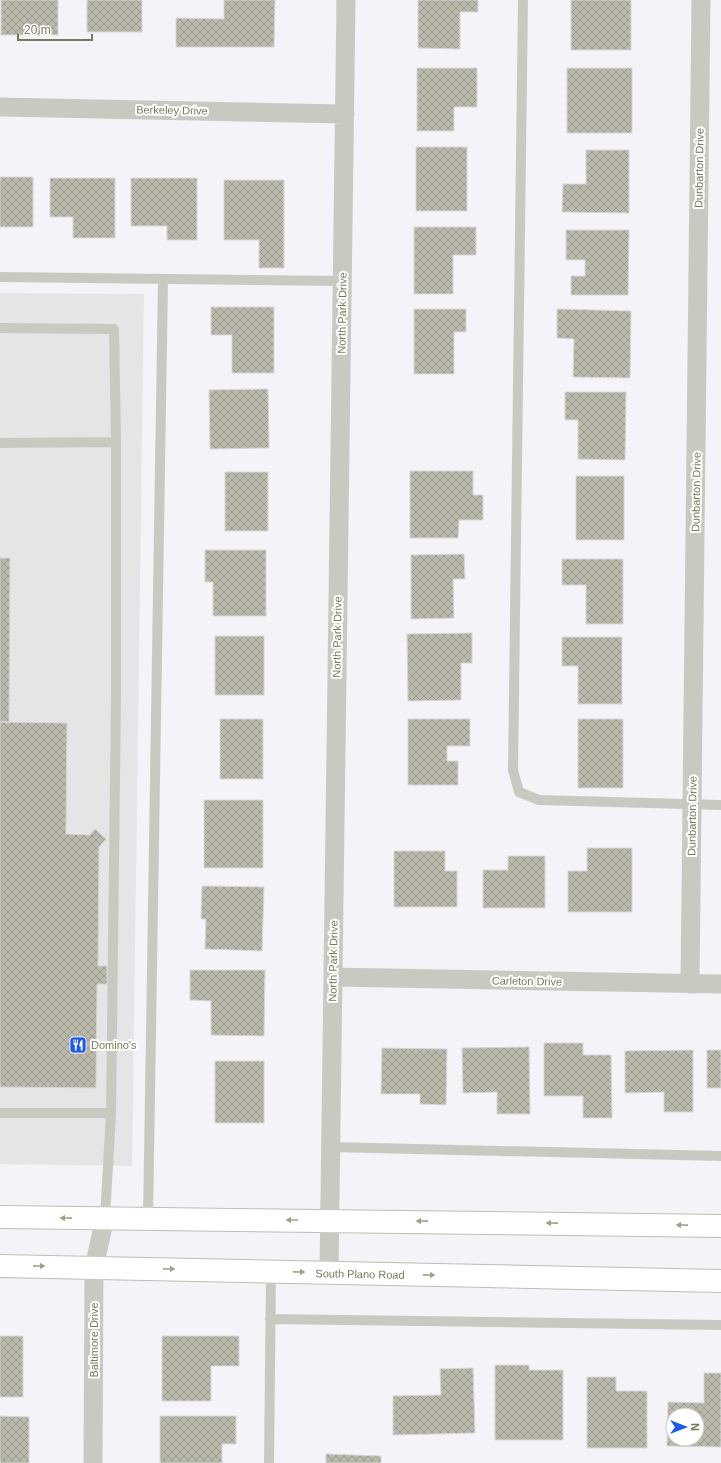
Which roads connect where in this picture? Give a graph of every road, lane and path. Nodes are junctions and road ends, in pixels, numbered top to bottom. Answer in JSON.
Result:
{"nodes":[{"id":1,"x":346,"y":0,"type":"edge"},
{"id":2,"x":523,"y":0,"type":"edge"},
{"id":3,"x":702,"y":0,"type":"edge"},
{"id":4,"x":0,"y":107,"type":"edge"},
{"id":5,"x":344,"y":114,"type":"junction"},
{"id":6,"x":0,"y":277,"type":"edge"},
{"id":7,"x":163,"y":279,"type":"junction"},
{"id":8,"x":342,"y":281,"type":"junction"},
{"id":9,"x":0,"y":328,"type":"edge"},
{"id":10,"x":116,"y":442,"type":"junction"},
{"id":11,"x":0,"y":443,"type":"edge"},
{"id":12,"x":693,"y":804,"type":"junction"},
{"id":13,"x":721,"y":805,"type":"edge"},
{"id":14,"x":333,"y":977,"type":"junction"},
{"id":15,"x":690,"y":984,"type":"junction"},
{"id":16,"x":721,"y":984,"type":"edge"},
{"id":17,"x":0,"y":1113,"type":"edge"},
{"id":18,"x":112,"y":1113,"type":"junction"},
{"id":19,"x":331,"y":1147,"type":"junction"},
{"id":20,"x":721,"y":1156,"type":"edge"},
{"id":21,"x":0,"y":1217,"type":"edge"},
{"id":22,"x":105,"y":1218,"type":"junction"},
{"id":23,"x":148,"y":1219,"type":"junction"},
{"id":24,"x":330,"y":1220,"type":"junction"},
{"id":25,"x":721,"y":1226,"type":"edge"},
{"id":26,"x":0,"y":1266,"type":"edge"},
{"id":27,"x":94,"y":1267,"type":"junction"},
{"id":28,"x":270,"y":1272,"type":"junction"},
{"id":29,"x":329,"y":1273,"type":"junction"},
{"id":30,"x":721,"y":1281,"type":"edge"},
{"id":31,"x":270,"y":1319,"type":"junction"},
{"id":32,"x":721,"y":1325,"type":"edge"},
{"id":33,"x":93,"y":1463,"type":"edge"},
{"id":34,"x":269,"y":1463,"type":"edge"}],
"edges":[{"from":1,"to":5,"type":"street","name":"North Park Drive"},
{"from":2,"to":12,"type":"lane"},
{"from":3,"to":12,"type":"street","name":"Dunbarton Drive"},
{"from":4,"to":5,"type":"street","name":"Berkeley Drive"},
{"from":5,"to":8,"type":"street","name":"North Park Drive"},
{"from":6,"to":7,"type":"lane"},
{"from":7,"to":8,"type":"lane"},
{"from":7,"to":23,"type":"lane"},
{"from":8,"to":14,"type":"street","name":"North Park Drive"},
{"from":9,"to":10,"type":"lane"},
{"from":10,"to":11,"type":"lane"},
{"from":10,"to":18,"type":"lane"},
{"from":12,"to":13,"type":"lane"},
{"from":12,"to":15,"type":"street","name":"Dunbarton Drive"},
{"from":14,"to":15,"type":"street","name":"Carleton Drive"},
{"from":14,"to":19,"type":"street","name":"North Park Drive"},
{"from":15,"to":16,"type":"street","name":"Carleton Drive"},
{"from":17,"to":18,"type":"lane"},
{"from":18,"to":22,"type":"lane"},
{"from":19,"to":20,"type":"lane"},
{"from":19,"to":24,"type":"street","name":"North Park Drive"},
{"from":22,"to":21,"type":"main road","one_way":true},
{"from":22,"to":23,"type":"main road"},
{"from":22,"to":27,"type":"street","name":"Baltimore Drive"},
{"from":24,"to":23,"type":"main road","one_way":true},
{"from":25,"to":24,"type":"main road","one_way":true},
{"from":24,"to":29,"type":"street","name":"North Park Drive"},
{"from":26,"to":27,"type":"main road","name":"South Plano Road","one_way":true},
{"from":27,"to":28,"type":"main road","name":"South Plano Road","one_way":true},
{"from":27,"to":33,"type":"street","name":"Baltimore Drive"},
{"from":28,"to":29,"type":"main road","name":"South Plano Road","one_way":true},
{"from":28,"to":31,"type":"lane"},
{"from":29,"to":30,"type":"main road","name":"South Plano Road","one_way":true},
{"from":31,"to":32,"type":"lane"},
{"from":31,"to":34,"type":"lane"}]}
